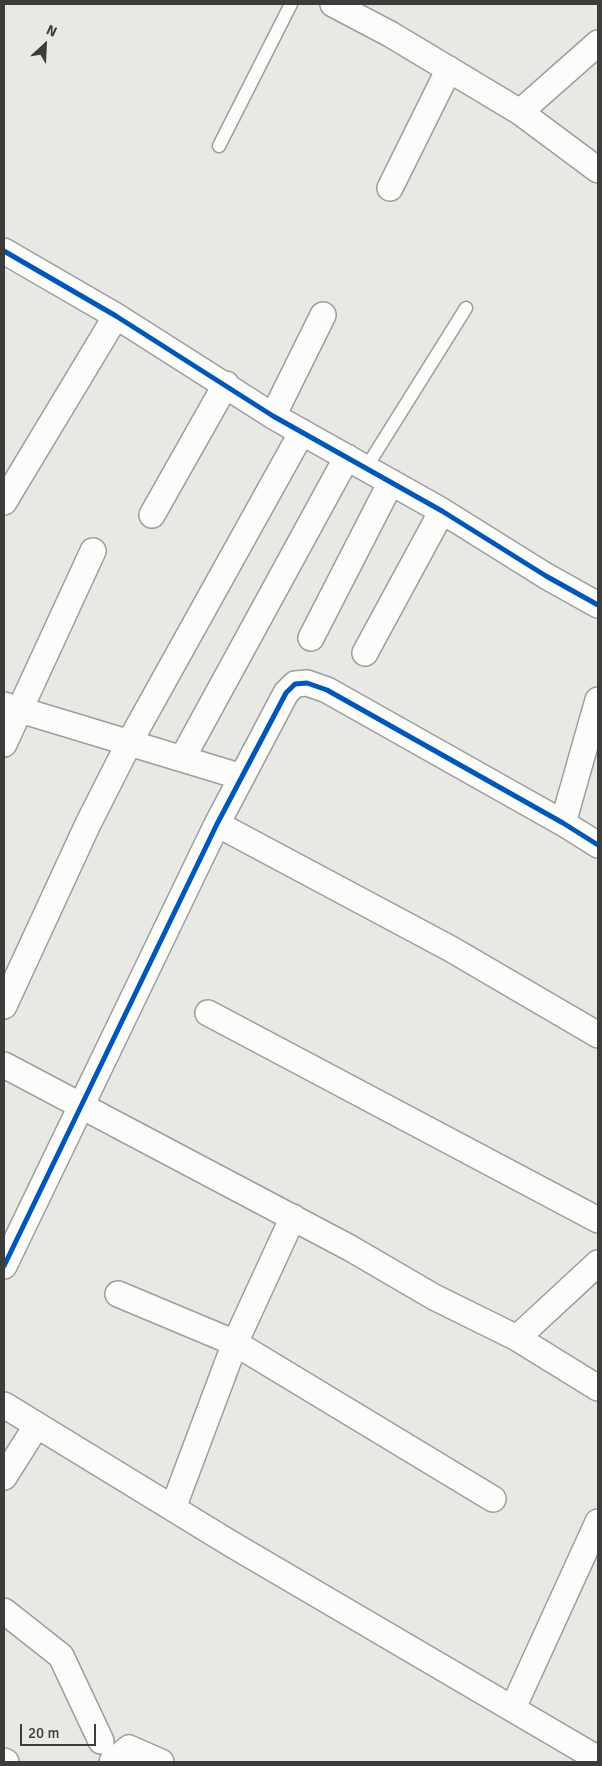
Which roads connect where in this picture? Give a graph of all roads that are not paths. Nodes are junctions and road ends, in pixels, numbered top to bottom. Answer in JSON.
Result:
{"nodes":[{"id":1,"x":291,"y":4,"type":"edge"},
{"id":2,"x":333,"y":4,"type":"edge"},
{"id":3,"x":598,"y":43,"type":"edge"},
{"id":4,"x":449,"y":69,"type":"junction"},
{"id":5,"x":520,"y":112,"type":"junction"},
{"id":6,"x":219,"y":146,"type":"dead end"},
{"id":7,"x":598,"y":170,"type":"edge"},
{"id":8,"x":390,"y":188,"type":"dead end"},
{"id":9,"x":4,"y":251,"type":"edge"},
{"id":10,"x":466,"y":308,"type":"dead end"},
{"id":11,"x":323,"y":314,"type":"dead end"},
{"id":12,"x":116,"y":316,"type":"junction"},
{"id":13,"x":226,"y":384,"type":"junction"},
{"id":14,"x":273,"y":416,"type":"junction"},
{"id":15,"x":302,"y":432,"type":"junction"},
{"id":16,"x":356,"y":462,"type":"junction"},
{"id":17,"x":391,"y":482,"type":"junction"},
{"id":18,"x":4,"y":502,"type":"edge"},
{"id":19,"x":442,"y":511,"type":"junction"},
{"id":20,"x":152,"y":515,"type":"dead end"},
{"id":21,"x":93,"y":551,"type":"dead end"},
{"id":22,"x":598,"y":605,"type":"edge"},
{"id":23,"x":311,"y":638,"type":"dead end"},
{"id":24,"x":365,"y":653,"type":"dead end"},
{"id":25,"x":598,"y":700,"type":"edge"},
{"id":26,"x":12,"y":707,"type":"edge"},
{"id":27,"x":129,"y":743,"type":"junction"},
{"id":28,"x":4,"y":744,"type":"edge"},
{"id":29,"x":182,"y":759,"type":"junction"},
{"id":30,"x":242,"y":778,"type":"junction"},
{"id":31,"x":563,"y":823,"type":"junction"},
{"id":32,"x":217,"y":824,"type":"junction"},
{"id":33,"x":598,"y":845,"type":"edge"},
{"id":34,"x":4,"y":1006,"type":"edge"},
{"id":35,"x":208,"y":1013,"type":"dead end"},
{"id":36,"x":598,"y":1035,"type":"edge"},
{"id":37,"x":4,"y":1065,"type":"edge"},
{"id":38,"x":82,"y":1107,"type":"junction"},
{"id":39,"x":293,"y":1217,"type":"junction"},
{"id":40,"x":598,"y":1220,"type":"edge"},
{"id":41,"x":598,"y":1263,"type":"edge"},
{"id":42,"x":4,"y":1266,"type":"edge"},
{"id":43,"x":118,"y":1294,"type":"dead end"},
{"id":44,"x":517,"y":1338,"type":"junction"},
{"id":45,"x":235,"y":1343,"type":"junction"},
{"id":46,"x":598,"y":1388,"type":"edge"},
{"id":47,"x":4,"y":1405,"type":"edge"},
{"id":48,"x":37,"y":1425,"type":"junction"},
{"id":49,"x":4,"y":1477,"type":"edge"},
{"id":50,"x":493,"y":1499,"type":"dead end"},
{"id":51,"x":173,"y":1508,"type":"junction"},
{"id":52,"x":598,"y":1522,"type":"edge"},
{"id":53,"x":4,"y":1611,"type":"edge"},
{"id":54,"x":513,"y":1708,"type":"junction"},
{"id":55,"x":107,"y":1752,"type":"edge"},
{"id":56,"x":598,"y":1759,"type":"edge"},
{"id":57,"x":161,"y":1762,"type":"edge"}],
"edges":[{"from":1,"to":6,"type":"lane"},
{"from":2,"to":4,"type":"street"},
{"from":3,"to":5,"type":"street"},
{"from":4,"to":5,"type":"street"},
{"from":4,"to":8,"type":"street"},
{"from":5,"to":7,"type":"street"},
{"from":9,"to":12,"type":"street"},
{"from":10,"to":16,"type":"lane"},
{"from":11,"to":14,"type":"street"},
{"from":12,"to":13,"type":"street"},
{"from":12,"to":18,"type":"street"},
{"from":13,"to":14,"type":"street"},
{"from":13,"to":20,"type":"street"},
{"from":14,"to":15,"type":"street"},
{"from":15,"to":16,"type":"street"},
{"from":15,"to":27,"type":"street"},
{"from":16,"to":17,"type":"street"},
{"from":16,"to":29,"type":"street"},
{"from":17,"to":19,"type":"street"},
{"from":17,"to":23,"type":"street"},
{"from":19,"to":22,"type":"street"},
{"from":19,"to":24,"type":"street"},
{"from":21,"to":26,"type":"street"},
{"from":25,"to":31,"type":"street"},
{"from":26,"to":27,"type":"street"},
{"from":26,"to":28,"type":"street"},
{"from":27,"to":29,"type":"street"},
{"from":27,"to":34,"type":"street"},
{"from":29,"to":30,"type":"street"},
{"from":30,"to":31,"type":"street"},
{"from":30,"to":32,"type":"street"},
{"from":31,"to":33,"type":"street"},
{"from":32,"to":36,"type":"street"},
{"from":32,"to":38,"type":"street"},
{"from":35,"to":40,"type":"street"},
{"from":37,"to":38,"type":"street"},
{"from":38,"to":39,"type":"street"},
{"from":38,"to":42,"type":"street"},
{"from":39,"to":44,"type":"street"},
{"from":39,"to":45,"type":"street"},
{"from":41,"to":44,"type":"street"},
{"from":43,"to":45,"type":"street"},
{"from":44,"to":46,"type":"street"},
{"from":45,"to":50,"type":"street"},
{"from":45,"to":51,"type":"street"},
{"from":47,"to":48,"type":"street"},
{"from":48,"to":49,"type":"street"},
{"from":48,"to":51,"type":"street"},
{"from":51,"to":54,"type":"street"},
{"from":52,"to":54,"type":"street"},
{"from":53,"to":55,"type":"street"},
{"from":54,"to":56,"type":"street"},
{"from":55,"to":57,"type":"street"}]}
